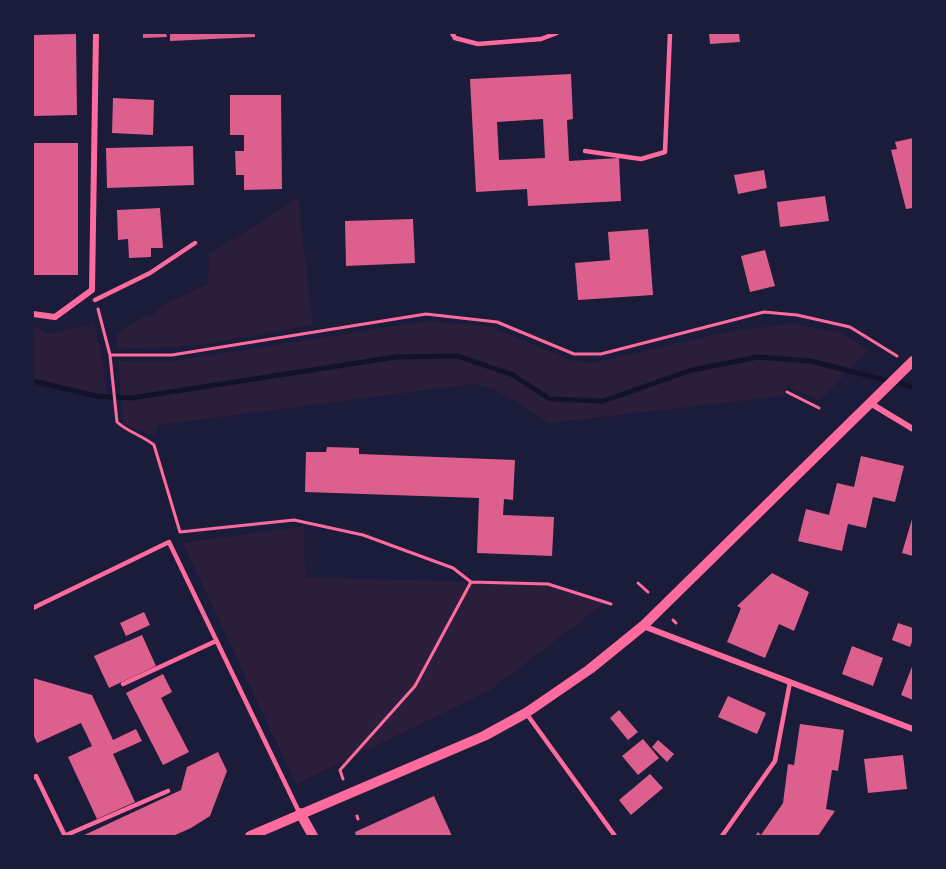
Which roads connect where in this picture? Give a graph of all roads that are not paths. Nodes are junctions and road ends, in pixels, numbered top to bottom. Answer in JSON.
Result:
{"nodes":[{"id":1,"x":96,"y":33,"type":"edge"},
{"id":2,"x":452,"y":33,"type":"edge"},
{"id":3,"x":557,"y":33,"type":"edge"},
{"id":4,"x":670,"y":33,"type":"edge"},
{"id":5,"x":585,"y":151,"type":"dead end"},
{"id":6,"x":195,"y":243,"type":"dead end"},
{"id":7,"x":95,"y":300,"type":"road end"},
{"id":8,"x":33,"y":314,"type":"edge"},
{"id":9,"x":909,"y":365,"type":"edge"},
{"id":10,"x":870,"y":403,"type":"junction"},
{"id":11,"x":913,"y":429,"type":"edge"},
{"id":12,"x":33,"y":608,"type":"edge"},
{"id":13,"x":643,"y":626,"type":"junction"},
{"id":14,"x":216,"y":641,"type":"junction"},
{"id":15,"x":789,"y":682,"type":"junction"},
{"id":16,"x":123,"y":684,"type":"dead end"},
{"id":17,"x":526,"y":713,"type":"junction"},
{"id":18,"x":913,"y":729,"type":"edge"},
{"id":19,"x":33,"y":778,"type":"edge"},
{"id":20,"x":168,"y":791,"type":"dead end"},
{"id":21,"x":300,"y":813,"type":"junction"},
{"id":22,"x":64,"y":836,"type":"edge"},
{"id":23,"x":250,"y":836,"type":"edge"},
{"id":24,"x":313,"y":836,"type":"edge"},
{"id":25,"x":615,"y":836,"type":"edge"},
{"id":26,"x":722,"y":836,"type":"edge"}],
"edges":[{"from":1,"to":8,"type":"street"},
{"from":2,"to":3,"type":"lane"},
{"from":4,"to":5,"type":"lane"},
{"from":6,"to":7,"type":"lane"},
{"from":9,"to":10,"type":"street"},
{"from":10,"to":11,"type":"street"},
{"from":10,"to":13,"type":"street"},
{"from":12,"to":14,"type":"lane"},
{"from":13,"to":15,"type":"street"},
{"from":13,"to":17,"type":"street"},
{"from":14,"to":16,"type":"lane"},
{"from":14,"to":21,"type":"lane"},
{"from":15,"to":18,"type":"street"},
{"from":15,"to":26,"type":"lane"},
{"from":17,"to":21,"type":"street"},
{"from":17,"to":25,"type":"lane"},
{"from":19,"to":22,"type":"lane"},
{"from":20,"to":22,"type":"lane"},
{"from":21,"to":23,"type":"street"},
{"from":21,"to":24,"type":"street"}]}
